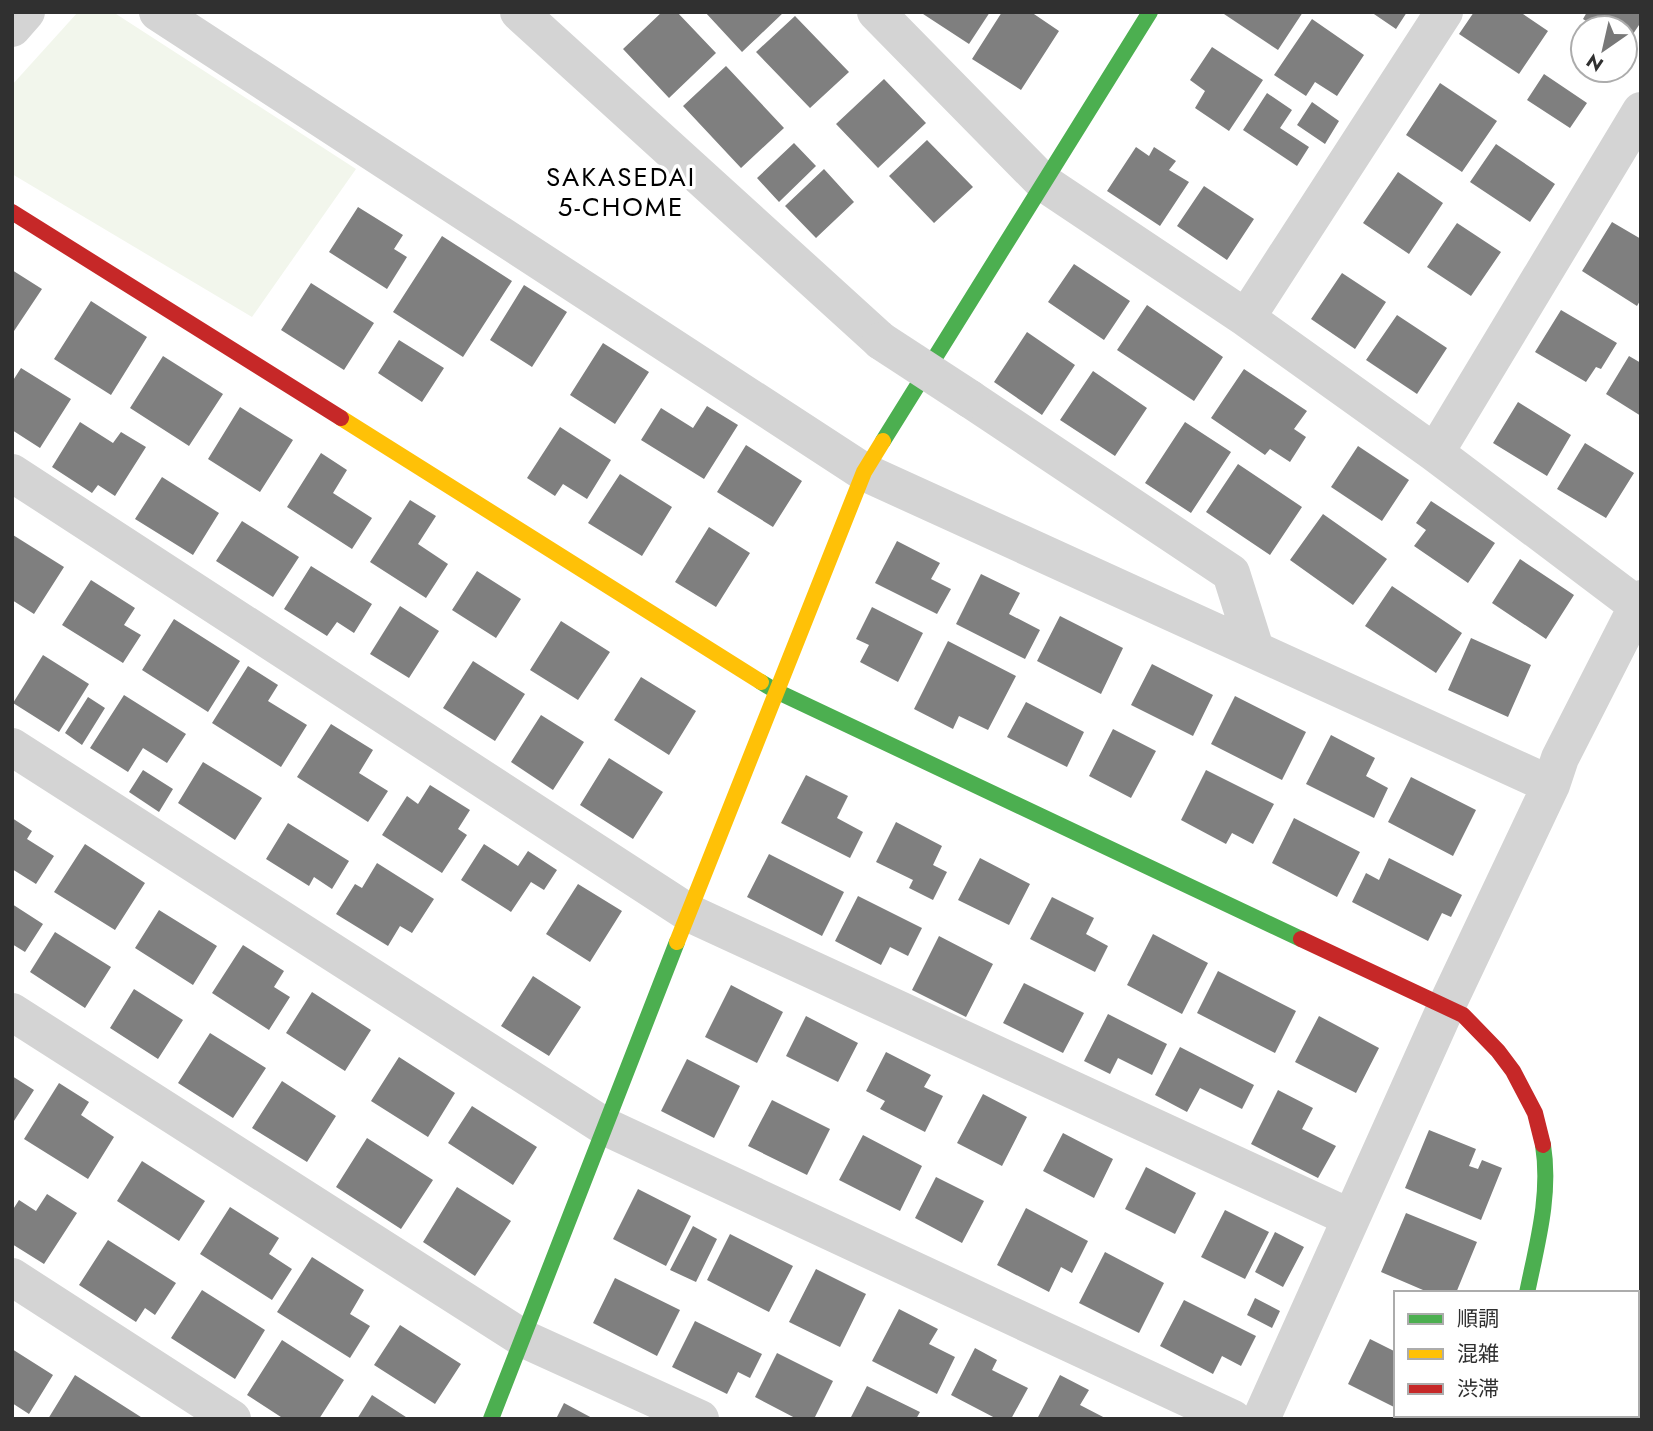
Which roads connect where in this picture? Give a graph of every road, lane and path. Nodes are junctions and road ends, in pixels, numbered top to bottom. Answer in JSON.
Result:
{"nodes":[{"id":1,"x":26,"y":12,"type":"edge"},
{"id":2,"x":158,"y":12,"type":"edge"},
{"id":3,"x":519,"y":12,"type":"edge"},
{"id":4,"x":876,"y":12,"type":"edge"},
{"id":5,"x":1150,"y":12,"type":"edge"},
{"id":6,"x":1444,"y":12,"type":"edge"},
{"id":7,"x":12,"y":28,"type":"edge"},
{"id":8,"x":1641,"y":111,"type":"edge"},
{"id":9,"x":1044,"y":183,"type":"junction"},
{"id":10,"x":12,"y":212,"type":"edge"},
{"id":11,"x":1246,"y":318,"type":"junction"},
{"id":12,"x":1434,"y":453,"type":"junction"},
{"id":13,"x":864,"y":472,"type":"junction"},
{"id":14,"x":12,"y":473,"type":"edge"},
{"id":15,"x":1639,"y":602,"type":"edge"},
{"id":16,"x":1255,"y":649,"type":"junction"},
{"id":17,"x":776,"y":691,"type":"junction"},
{"id":18,"x":12,"y":747,"type":"edge"},
{"id":19,"x":1551,"y":785,"type":"junction"},
{"id":20,"x":689,"y":913,"type":"junction"},
{"id":21,"x":1446,"y":1007,"type":"junction"},
{"id":22,"x":12,"y":1012,"type":"edge"},
{"id":23,"x":604,"y":1126,"type":"junction"},
{"id":24,"x":1351,"y":1218,"type":"junction"},
{"id":25,"x":12,"y":1277,"type":"edge"},
{"id":26,"x":1527,"y":1291,"type":"edge"},
{"id":27,"x":524,"y":1339,"type":"junction"},
{"id":28,"x":232,"y":1419,"type":"edge"},
{"id":29,"x":491,"y":1419,"type":"edge"},
{"id":30,"x":700,"y":1419,"type":"edge"},
{"id":31,"x":1233,"y":1419,"type":"edge"},
{"id":32,"x":1261,"y":1419,"type":"edge"}],
"edges":[{"from":1,"to":7,"type":"street"},
{"from":2,"to":13,"type":"street"},
{"from":3,"to":16,"type":"street","bridge":true},
{"from":4,"to":9,"type":"street"},
{"from":5,"to":9,"type":"street"},
{"from":6,"to":11,"type":"street"},
{"from":8,"to":12,"type":"street"},
{"from":9,"to":11,"type":"street"},
{"from":9,"to":13,"type":"street"},
{"from":10,"to":17,"type":"street"},
{"from":11,"to":12,"type":"street"},
{"from":12,"to":15,"type":"street"},
{"from":13,"to":16,"type":"street"},
{"from":13,"to":17,"type":"street"},
{"from":14,"to":20,"type":"street"},
{"from":15,"to":19,"type":"street"},
{"from":16,"to":19,"type":"street"},
{"from":17,"to":20,"type":"street"},
{"from":17,"to":21,"type":"street"},
{"from":18,"to":23,"type":"street"},
{"from":19,"to":21,"type":"street"},
{"from":20,"to":23,"type":"street"},
{"from":20,"to":24,"type":"street"},
{"from":21,"to":24,"type":"street"},
{"from":21,"to":26,"type":"street"},
{"from":22,"to":27,"type":"street"},
{"from":23,"to":27,"type":"street"},
{"from":23,"to":31,"type":"street"},
{"from":24,"to":32,"type":"street"},
{"from":25,"to":28,"type":"street"},
{"from":27,"to":29,"type":"street"},
{"from":27,"to":30,"type":"street"}]}
